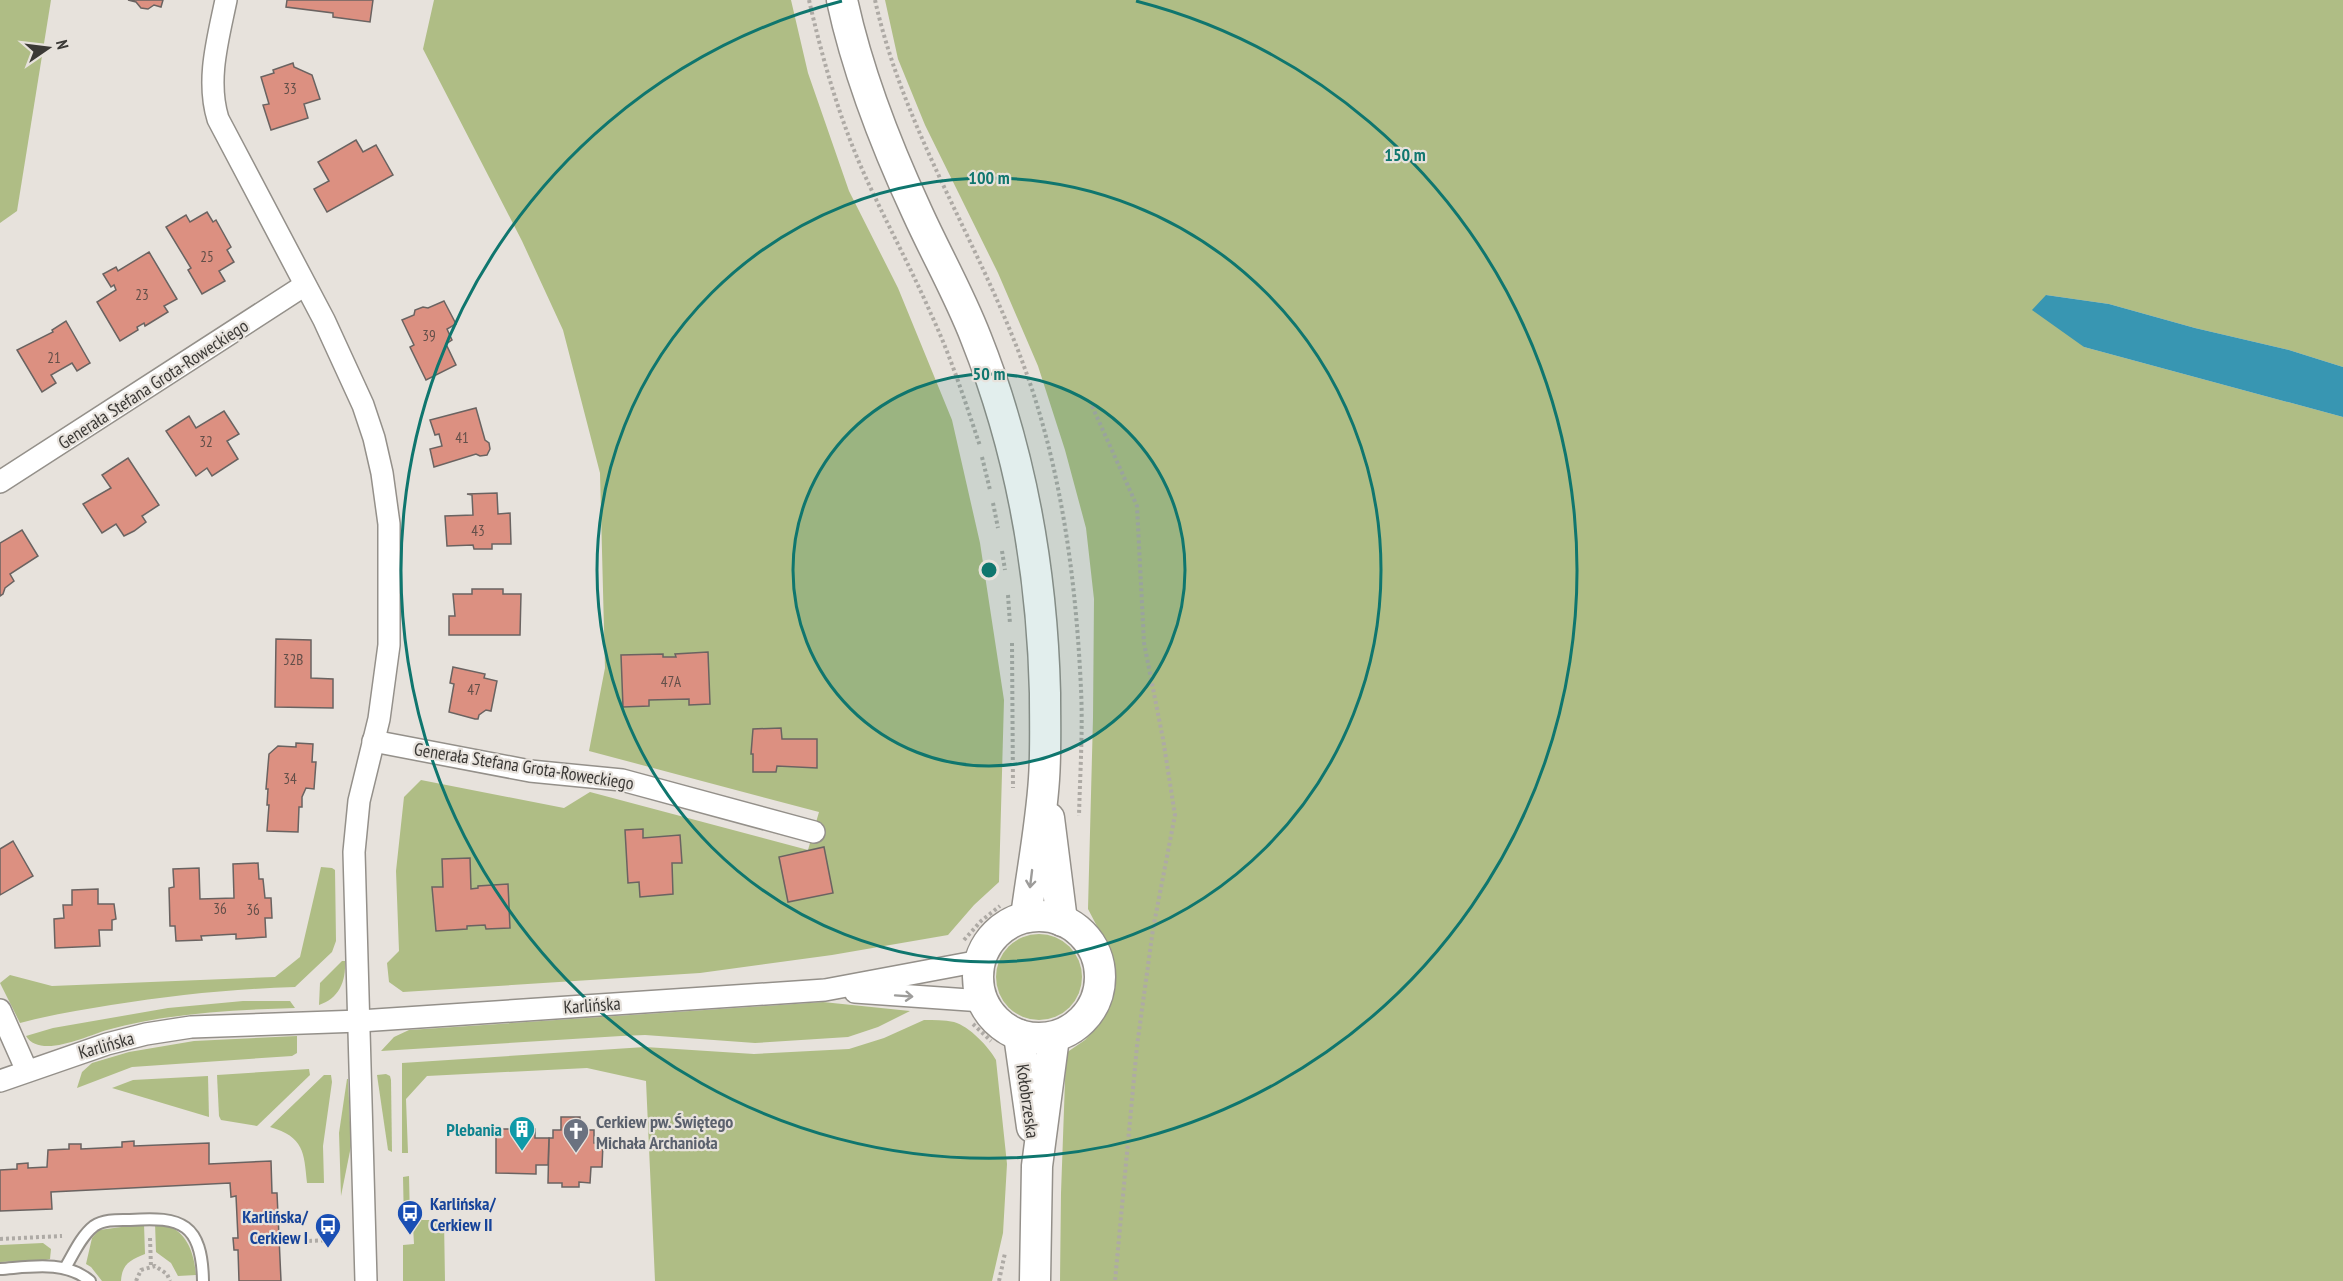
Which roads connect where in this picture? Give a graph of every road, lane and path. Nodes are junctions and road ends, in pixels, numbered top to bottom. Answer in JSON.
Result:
{"nodes":[{"id":1,"x":226,"y":0,"type":"edge"},
{"id":2,"x":809,"y":0,"type":"edge"},
{"id":3,"x":842,"y":0,"type":"edge"},
{"id":4,"x":306,"y":285,"type":"junction"},
{"id":5,"x":1092,"y":406,"type":"dead end"},
{"id":6,"x":0,"y":482,"type":"edge"},
{"id":7,"x":999,"y":536,"type":"dead end"},
{"id":8,"x":1001,"y":547,"type":"dead end"},
{"id":9,"x":1006,"y":582,"type":"dead end"},
{"id":10,"x":1007,"y":593,"type":"dead end"},
{"id":11,"x":1011,"y":628,"type":"dead end"},
{"id":12,"x":1012,"y":640,"type":"dead end"},
{"id":13,"x":373,"y":741,"type":"junction"},
{"id":14,"x":1044,"y":779,"type":"junction"},
{"id":15,"x":1013,"y":793,"type":"dead end"},
{"id":16,"x":814,"y":832,"type":"dead end"},
{"id":17,"x":1026,"y":917,"type":"junction"},
{"id":18,"x":1062,"y":921,"type":"junction"},
{"id":19,"x":980,"y":961,"type":"junction"},
{"id":20,"x":825,"y":990,"type":"junction"},
{"id":21,"x":983,"y":1001,"type":"junction"},
{"id":22,"x":0,"y":1010,"type":"edge"},
{"id":23,"x":360,"y":1021,"type":"junction"},
{"id":24,"x":1019,"y":1035,"type":"junction"},
{"id":25,"x":1054,"y":1037,"type":"junction"},
{"id":26,"x":27,"y":1071,"type":"junction"},
{"id":27,"x":0,"y":1081,"type":"edge"},
{"id":28,"x":1037,"y":1166,"type":"junction"},
{"id":29,"x":148,"y":1218,"type":"junction"},
{"id":30,"x":85,"y":1235,"type":"junction"},
{"id":31,"x":0,"y":1239,"type":"edge"},
{"id":32,"x":333,"y":1240,"type":"dead end"},
{"id":33,"x":279,"y":1242,"type":"dead end"},
{"id":34,"x":152,"y":1267,"type":"junction"},
{"id":35,"x":65,"y":1268,"type":"junction"},
{"id":36,"x":0,"y":1269,"type":"edge"},
{"id":37,"x":90,"y":1281,"type":"edge"},
{"id":38,"x":136,"y":1281,"type":"edge"},
{"id":39,"x":170,"y":1281,"type":"edge"},
{"id":40,"x":203,"y":1281,"type":"edge"},
{"id":41,"x":366,"y":1281,"type":"edge"},
{"id":42,"x":1035,"y":1281,"type":"edge"},
{"id":43,"x":1115,"y":1281,"type":"edge"}],
"edges":[{"from":1,"to":4,"type":"street"},
{"from":2,"to":7,"type":"path"},
{"from":3,"to":14,"type":"main road"},
{"from":4,"to":6,"type":"street","name":"Generała Stefana Grota-Roweckiego"},
{"from":4,"to":13,"type":"street"},
{"from":5,"to":43,"type":"path"},
{"from":8,"to":9,"type":"path"},
{"from":10,"to":11,"type":"path"},
{"from":12,"to":15,"type":"path"},
{"from":13,"to":16,"type":"street","name":"Generała Stefana Grota-Roweckiego"},
{"from":13,"to":23,"type":"street"},
{"from":14,"to":17,"type":"main road","one_way":true},
{"from":14,"to":18,"type":"main road"},
{"from":17,"to":18,"type":"main road"},
{"from":17,"to":19,"type":"main road"},
{"from":18,"to":25,"type":"main road"},
{"from":19,"to":20,"type":"street","name":"Karlińska"},
{"from":19,"to":21,"type":"main road"},
{"from":20,"to":21,"type":"street","name":"Karlińska","one_way":true},
{"from":20,"to":23,"type":"street","name":"Karlińska"},
{"from":21,"to":24,"type":"main road"},
{"from":22,"to":26,"type":"street"},
{"from":23,"to":26,"type":"street","name":"Karlińska"},
{"from":23,"to":41,"type":"street"},
{"from":24,"to":25,"type":"main road"},
{"from":24,"to":28,"type":"main road","name":"Kołobrzeska"},
{"from":25,"to":28,"type":"main road","name":"Kołobrzeska"},
{"from":26,"to":27,"type":"street","name":"Karlińska"},
{"from":28,"to":42,"type":"main road","name":"Kołobrzeska"},
{"from":29,"to":30,"type":"lane"},
{"from":29,"to":34,"type":"path"},
{"from":29,"to":40,"type":"lane"},
{"from":30,"to":31,"type":"path"},
{"from":30,"to":35,"type":"lane"},
{"from":32,"to":33,"type":"path"},
{"from":34,"to":38,"type":"path"},
{"from":34,"to":39,"type":"path"},
{"from":35,"to":36,"type":"lane"},
{"from":35,"to":37,"type":"lane"}]}
